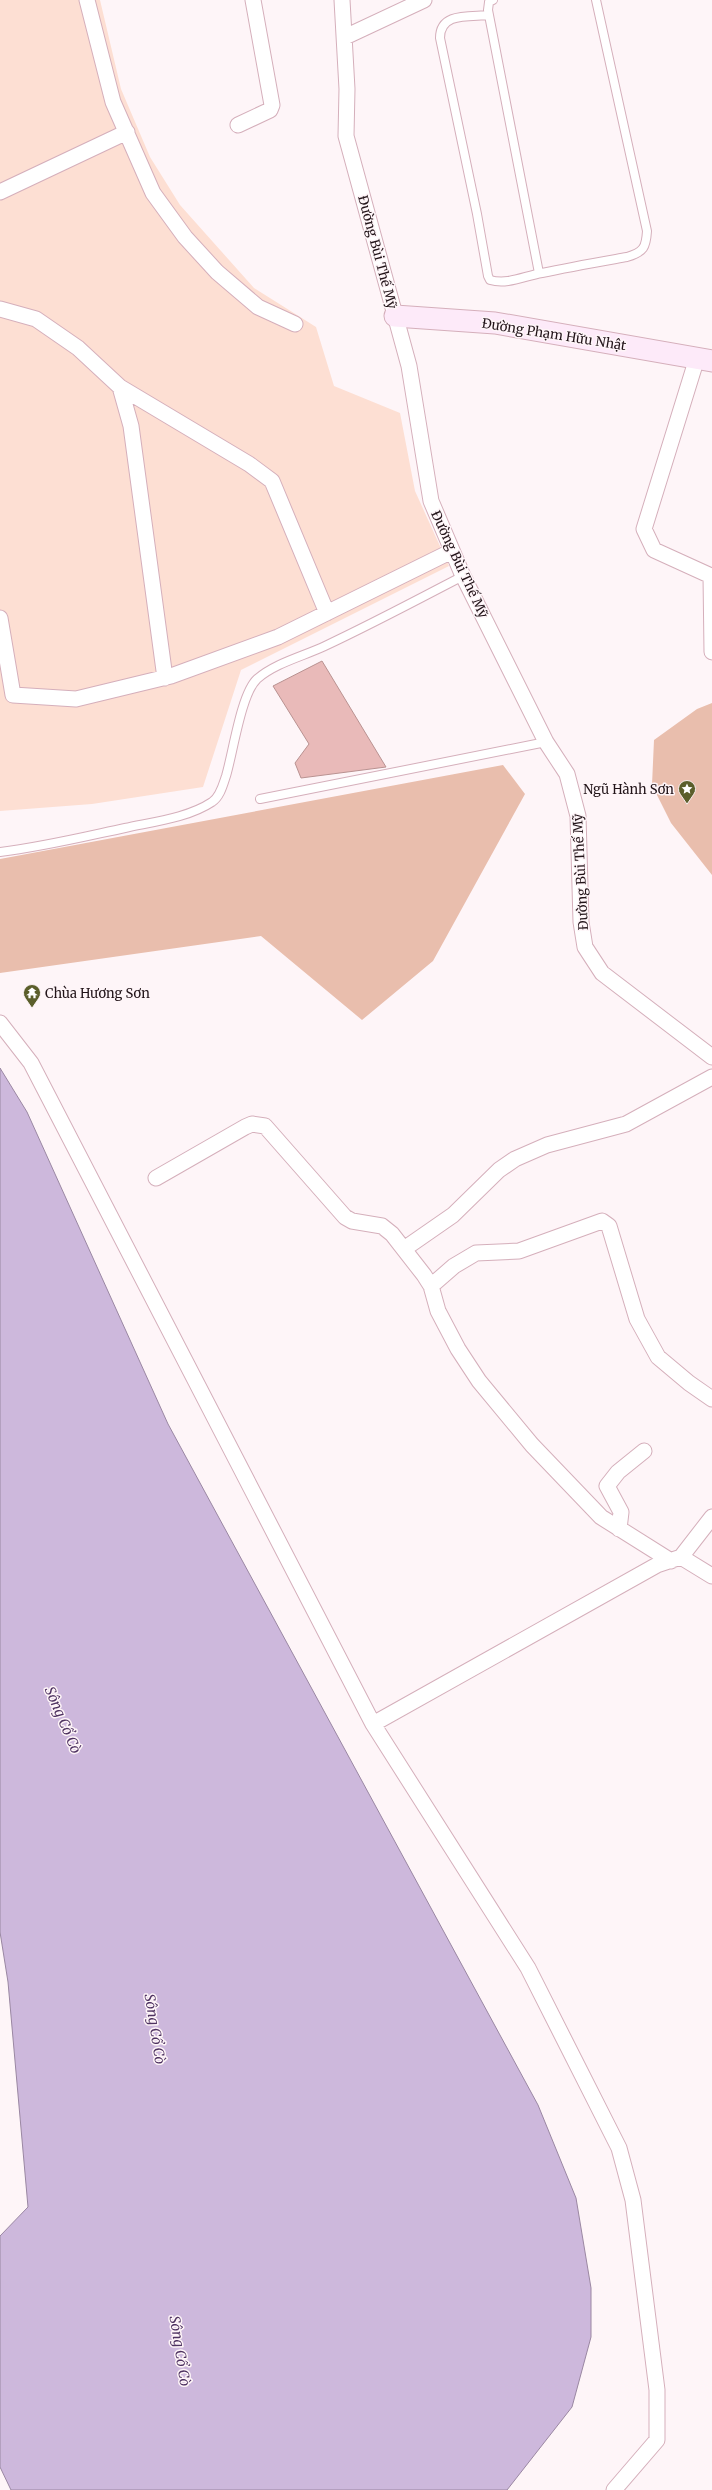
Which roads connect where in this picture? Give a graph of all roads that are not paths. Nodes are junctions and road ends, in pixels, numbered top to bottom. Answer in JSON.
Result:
{"nodes":[{"id":1,"x":87,"y":0,"type":"edge"},
{"id":2,"x":253,"y":0,"type":"edge"},
{"id":3,"x":342,"y":0,"type":"edge"},
{"id":4,"x":424,"y":0,"type":"edge"},
{"id":5,"x":493,"y":0,"type":"edge"},
{"id":6,"x":596,"y":0,"type":"edge"},
{"id":7,"x":489,"y":15,"type":"junction"},
{"id":8,"x":345,"y":36,"type":"junction"},
{"id":9,"x":238,"y":125,"type":"dead end"},
{"id":10,"x":127,"y":132,"type":"junction"},
{"id":11,"x":0,"y":192,"type":"edge"},
{"id":12,"x":539,"y":273,"type":"junction"},
{"id":13,"x":0,"y":309,"type":"edge"},
{"id":14,"x":395,"y":316,"type":"junction"},
{"id":15,"x":295,"y":324,"type":"dead end"},
{"id":16,"x":705,"y":359,"type":"edge"},
{"id":17,"x":120,"y":387,"type":"junction"},
{"id":18,"x":452,"y":551,"type":"junction"},
{"id":19,"x":463,"y":576,"type":"junction"},
{"id":20,"x":327,"y":613,"type":"junction"},
{"id":21,"x":0,"y":618,"type":"edge"},
{"id":22,"x":712,"y":652,"type":"edge"},
{"id":23,"x":165,"y":678,"type":"junction"},
{"id":24,"x":546,"y":742,"type":"junction"},
{"id":25,"x":260,"y":799,"type":"dead end"},
{"id":26,"x":0,"y":852,"type":"edge"},
{"id":27,"x":0,"y":1023,"type":"edge"},
{"id":28,"x":712,"y":1057,"type":"edge"},
{"id":29,"x":712,"y":1077,"type":"edge"},
{"id":30,"x":156,"y":1178,"type":"dead end"},
{"id":31,"x":404,"y":1249,"type":"junction"},
{"id":32,"x":431,"y":1286,"type":"junction"},
{"id":33,"x":712,"y":1399,"type":"edge"},
{"id":34,"x":644,"y":1451,"type":"dead end"},
{"id":35,"x":712,"y":1516,"type":"edge"},
{"id":36,"x":619,"y":1529,"type":"junction"},
{"id":37,"x":676,"y":1559,"type":"junction"},
{"id":38,"x":712,"y":1576,"type":"edge"},
{"id":39,"x":373,"y":1724,"type":"junction"},
{"id":40,"x":614,"y":2490,"type":"edge"}],
"edges":[{"from":1,"to":10,"type":"street"},
{"from":2,"to":9,"type":"street"},
{"from":3,"to":8,"type":"street","name":"Đường Bùi Thế Mỹ"},
{"from":4,"to":8,"type":"street"},
{"from":5,"to":7,"type":"lane"},
{"from":6,"to":12,"type":"lane"},
{"from":7,"to":12,"type":"lane"},
{"from":7,"to":12,"type":"lane"},
{"from":8,"to":14,"type":"street","name":"Đường Bùi Thế Mỹ"},
{"from":10,"to":11,"type":"street"},
{"from":10,"to":15,"type":"street"},
{"from":13,"to":17,"type":"street"},
{"from":14,"to":16,"type":"street","name":"Đường Phạm Hữu Nhật"},
{"from":14,"to":18,"type":"street","name":"Đường Bùi Thế Mỹ"},
{"from":16,"to":22,"type":"street"},
{"from":17,"to":20,"type":"street"},
{"from":17,"to":23,"type":"street"},
{"from":18,"to":19,"type":"street","name":"Đường Bùi Thế Mỹ"},
{"from":18,"to":20,"type":"street"},
{"from":19,"to":24,"type":"street","name":"Đường Bùi Thế Mỹ"},
{"from":19,"to":26,"type":"lane"},
{"from":20,"to":23,"type":"street"},
{"from":21,"to":23,"type":"street"},
{"from":24,"to":25,"type":"lane"},
{"from":24,"to":28,"type":"street","name":"Đường Bùi Thế Mỹ"},
{"from":27,"to":39,"type":"street"},
{"from":29,"to":31,"type":"street"},
{"from":30,"to":31,"type":"street"},
{"from":31,"to":32,"type":"street"},
{"from":32,"to":33,"type":"street"},
{"from":32,"to":36,"type":"street"},
{"from":34,"to":36,"type":"street"},
{"from":35,"to":37,"type":"street"},
{"from":36,"to":37,"type":"street"},
{"from":37,"to":38,"type":"street"},
{"from":37,"to":39,"type":"street"},
{"from":39,"to":40,"type":"street"}]}
